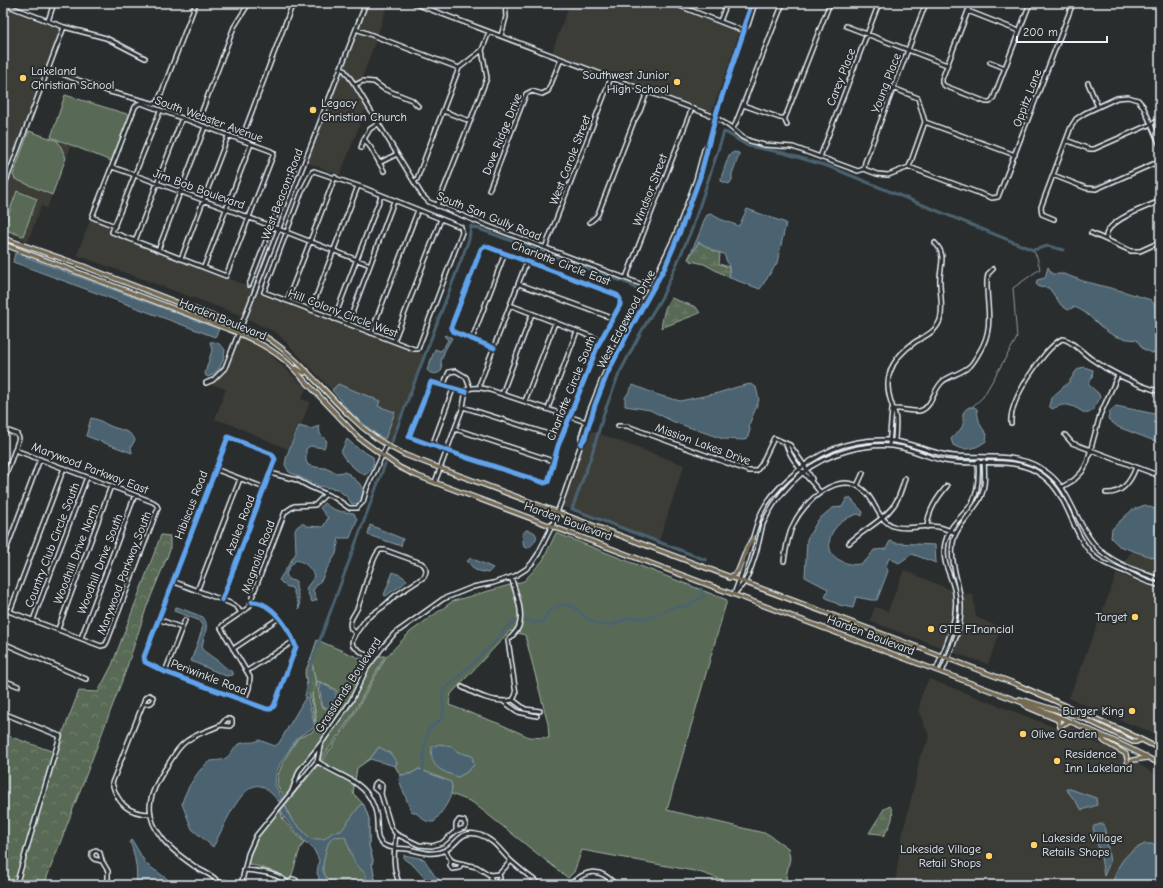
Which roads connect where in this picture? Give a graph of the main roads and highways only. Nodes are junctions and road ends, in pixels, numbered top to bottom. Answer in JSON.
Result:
{"nodes":[{"id":1,"x":4,"y":238,"type":"edge"},
{"id":2,"x":3,"y":244,"type":"edge"},
{"id":3,"x":290,"y":365,"type":"junction"},
{"id":4,"x":307,"y":371,"type":"junction"},
{"id":5,"x":752,"y":538,"type":"road end"},
{"id":6,"x":729,"y":578,"type":"junction"},
{"id":7,"x":998,"y":693,"type":"junction"},
{"id":8,"x":1021,"y":702,"type":"junction"},
{"id":9,"x":1071,"y":722,"type":"junction"},
{"id":10,"x":1097,"y":733,"type":"junction"},
{"id":11,"x":1141,"y":740,"type":"junction"},
{"id":12,"x":1160,"y":749,"type":"edge"},
{"id":13,"x":1148,"y":758,"type":"junction"},
{"id":14,"x":1160,"y":764,"type":"edge"}],
"edges":[{"from":1,"to":4,"type":"main road","name":"Harden Boulevard"},
{"from":2,"to":3,"type":"main road","name":"Harden Boulevard"},
{"from":3,"to":4,"type":"main road"},
{"from":3,"to":7,"type":"main road","name":"Harden Boulevard"},
{"from":4,"to":6,"type":"main road","name":"Harden Boulevard"},
{"from":5,"to":6,"type":"main road"},
{"from":6,"to":11,"type":"main road","name":"Harden Boulevard"},
{"from":7,"to":8,"type":"main road","name":"Harden Boulevard"},
{"from":7,"to":11,"type":"main road"},
{"from":8,"to":9,"type":"main road","name":"Harden Boulevard"},
{"from":8,"to":9,"type":"main road"},
{"from":9,"to":10,"type":"main road","name":"Harden Boulevard"},
{"from":10,"to":13,"type":"main road","name":"Harden Boulevard"},
{"from":10,"to":13,"type":"main road"},
{"from":11,"to":12,"type":"main road","name":"Harden Boulevard"},
{"from":13,"to":14,"type":"main road","name":"Harden Boulevard"}]}
